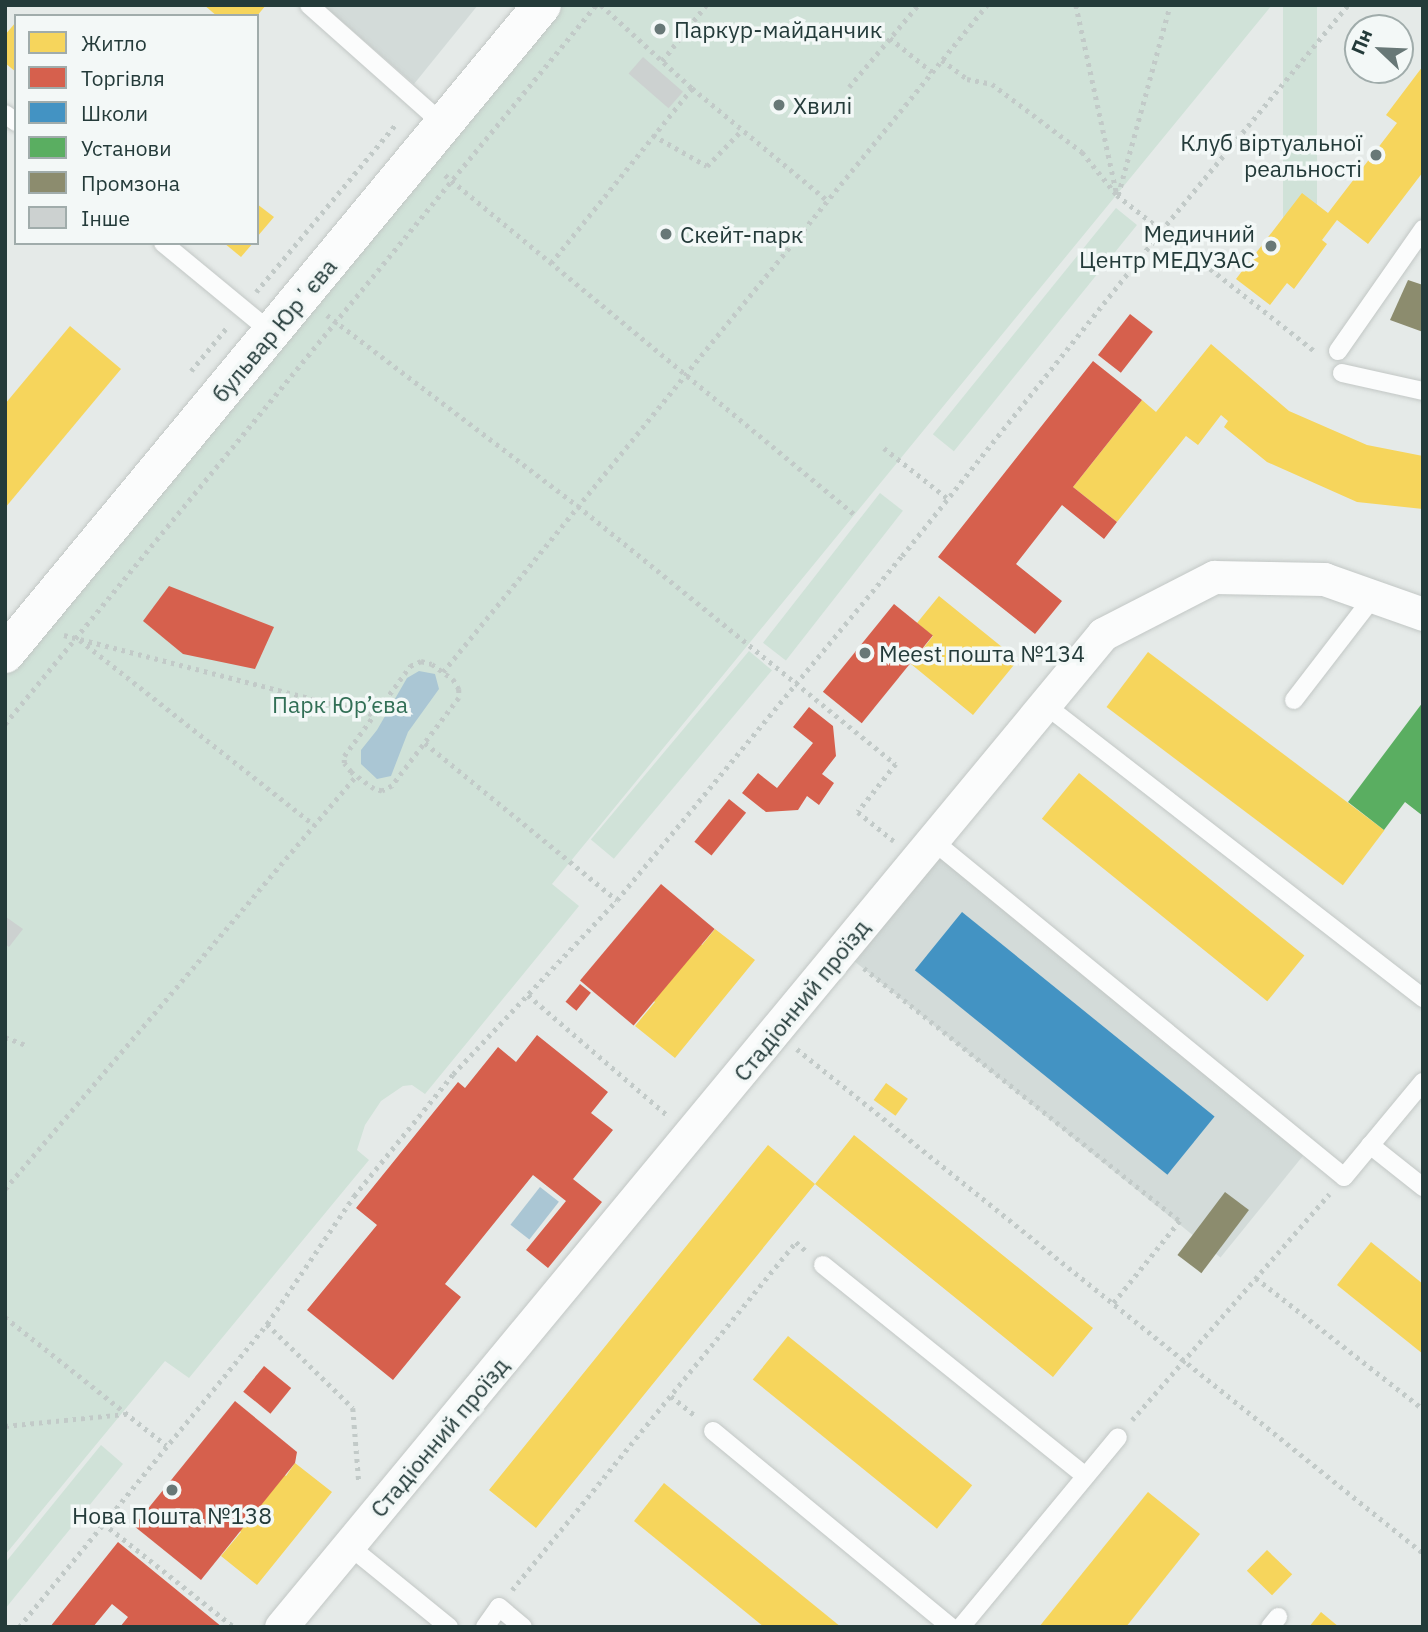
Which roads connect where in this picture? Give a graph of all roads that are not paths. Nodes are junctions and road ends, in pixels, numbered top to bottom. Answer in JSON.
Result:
{"nodes":[{"id":1,"x":309,"y":5,"type":"edge"},
{"id":2,"x":542,"y":5,"type":"edge"},
{"id":3,"x":444,"y":125,"type":"junction"},
{"id":4,"x":1423,"y":229,"type":"edge"},
{"id":5,"x":165,"y":245,"type":"edge"},
{"id":6,"x":272,"y":333,"type":"junction"},
{"id":7,"x":1338,"y":351,"type":"dead end"},
{"id":8,"x":1342,"y":373,"type":"road end"},
{"id":9,"x":1423,"y":391,"type":"edge"},
{"id":10,"x":1374,"y":596,"type":"junction"},
{"id":11,"x":1423,"y":614,"type":"edge"},
{"id":12,"x":5,"y":654,"type":"edge"},
{"id":13,"x":1294,"y":700,"type":"dead end"},
{"id":14,"x":1044,"y":705,"type":"junction"},
{"id":15,"x":924,"y":849,"type":"junction"},
{"id":16,"x":1423,"y":998,"type":"edge"},
{"id":17,"x":1423,"y":1082,"type":"edge"},
{"id":18,"x":1370,"y":1145,"type":"junction"},
{"id":19,"x":1423,"y":1187,"type":"edge"},
{"id":20,"x":823,"y":1265,"type":"road end"},
{"id":21,"x":713,"y":1431,"type":"road end"},
{"id":22,"x":1118,"y":1437,"type":"road end"},
{"id":23,"x":1085,"y":1476,"type":"junction"},
{"id":24,"x":356,"y":1537,"type":"junction"},
{"id":25,"x":281,"y":1627,"type":"edge"},
{"id":26,"x":449,"y":1627,"type":"edge"},
{"id":27,"x":485,"y":1627,"type":"edge"},
{"id":28,"x":523,"y":1627,"type":"edge"},
{"id":29,"x":951,"y":1627,"type":"edge"},
{"id":30,"x":961,"y":1627,"type":"edge"}],
"edges":[{"from":1,"to":3,"type":"lane"},
{"from":2,"to":3,"type":"street","name":"бульвар Юрʼєва"},
{"from":3,"to":6,"type":"street","name":"бульвар Юрʼєва"},
{"from":4,"to":7,"type":"lane"},
{"from":5,"to":6,"type":"lane"},
{"from":6,"to":12,"type":"street","name":"бульвар Юрʼєва"},
{"from":8,"to":9,"type":"lane"},
{"from":10,"to":11,"type":"street","name":"Стадіонний проїзд"},
{"from":10,"to":13,"type":"lane"},
{"from":10,"to":14,"type":"street","name":"Стадіонний проїзд"},
{"from":14,"to":15,"type":"street","name":"Стадіонний проїзд"},
{"from":14,"to":16,"type":"lane"},
{"from":15,"to":18,"type":"lane"},
{"from":15,"to":24,"type":"street","name":"Стадіонний проїзд"},
{"from":17,"to":18,"type":"lane"},
{"from":18,"to":19,"type":"lane"},
{"from":20,"to":23,"type":"lane"},
{"from":21,"to":29,"type":"lane"},
{"from":22,"to":23,"type":"lane"},
{"from":23,"to":30,"type":"lane"},
{"from":24,"to":25,"type":"street","name":"Стадіонний проїзд"},
{"from":24,"to":26,"type":"lane"},
{"from":27,"to":28,"type":"lane"}]}
